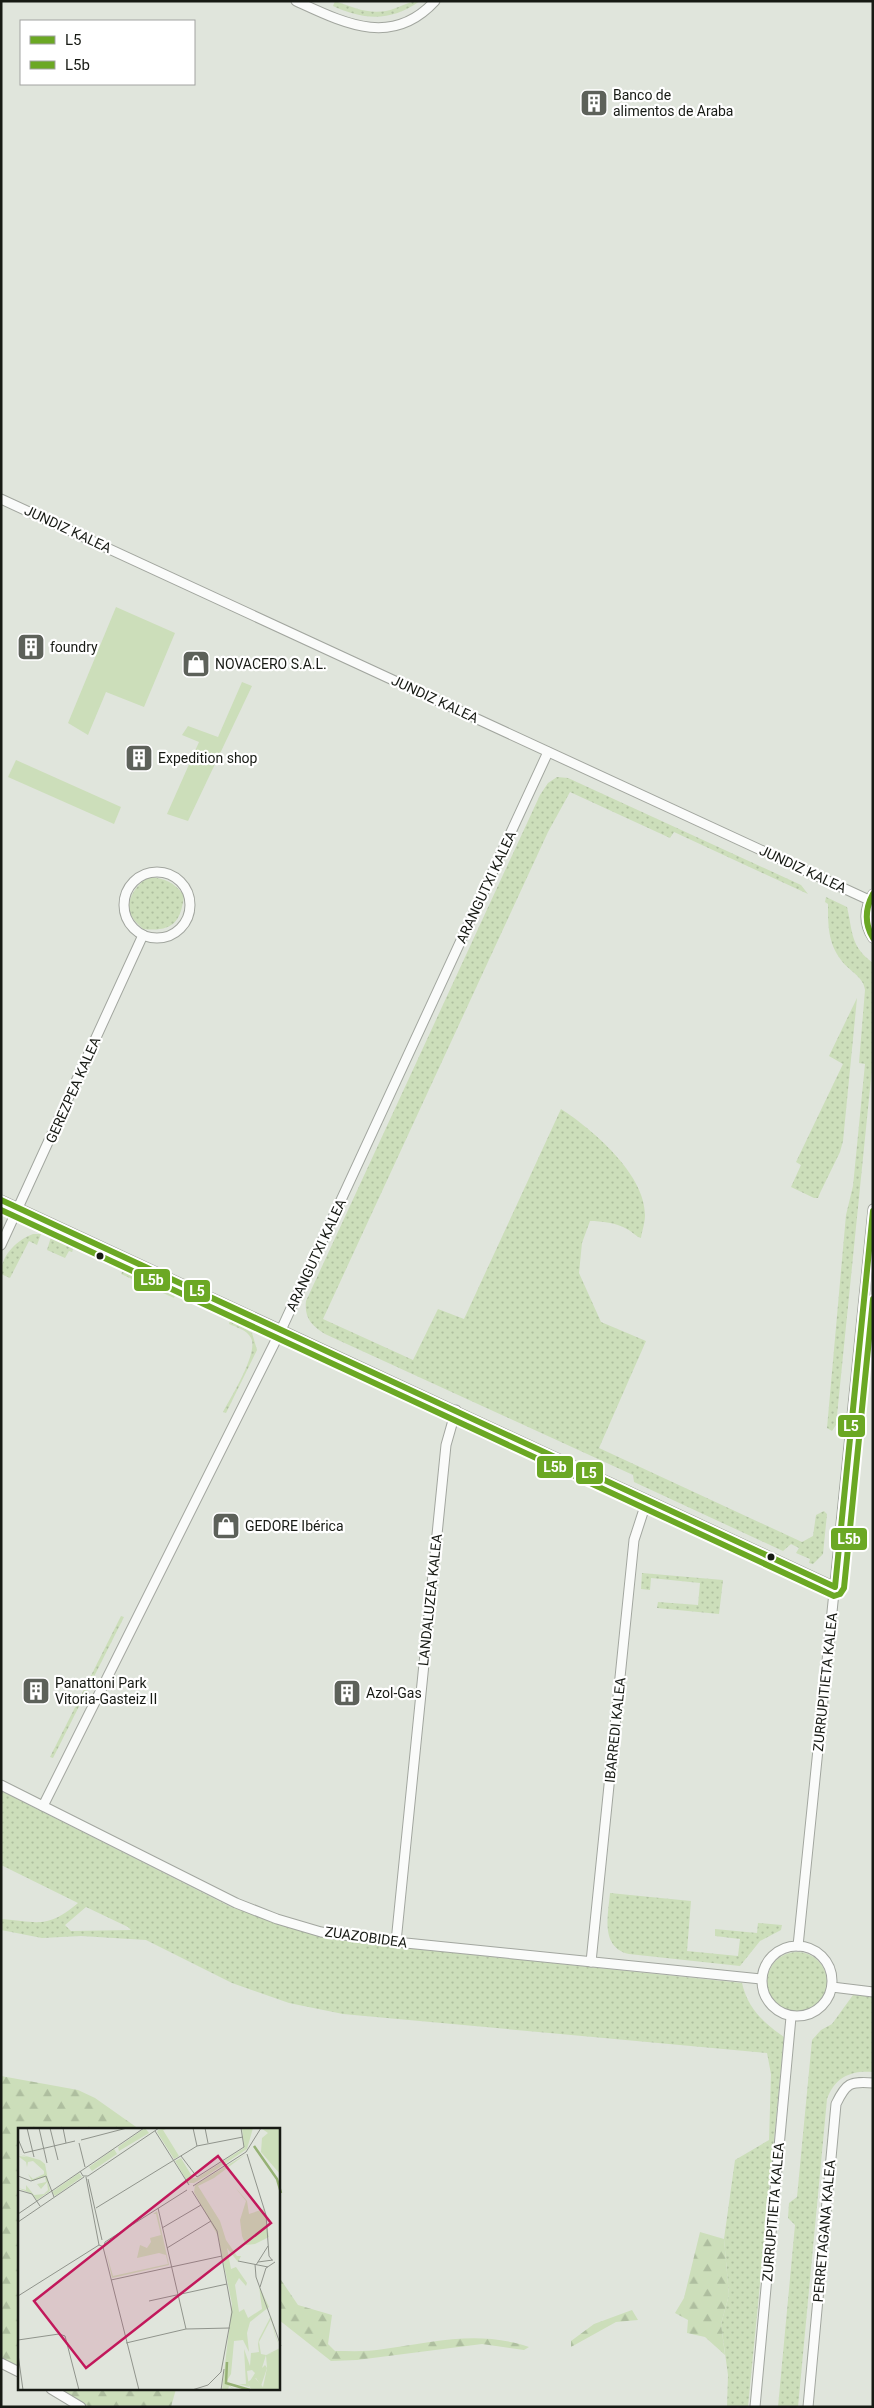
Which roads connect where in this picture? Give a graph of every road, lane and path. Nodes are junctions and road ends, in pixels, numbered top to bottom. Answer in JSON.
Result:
{"nodes":[{"id":1,"x":296,"y":1,"type":"edge"},
{"id":2,"x":435,"y":1,"type":"edge"},
{"id":3,"x":1,"y":499,"type":"edge"},
{"id":4,"x":548,"y":752,"type":"junction"},
{"id":5,"x":871,"y":897,"type":"edge"},
{"id":6,"x":143,"y":935,"type":"junction"},
{"id":7,"x":873,"y":938,"type":"edge"},
{"id":8,"x":1,"y":1200,"type":"edge"},
{"id":9,"x":20,"y":1209,"type":"junction"},
{"id":10,"x":873,"y":1209,"type":"edge"},
{"id":11,"x":1,"y":1245,"type":"edge"},
{"id":12,"x":281,"y":1330,"type":"junction"},
{"id":13,"x":456,"y":1410,"type":"junction"},
{"id":14,"x":647,"y":1500,"type":"junction"},
{"id":15,"x":834,"y":1587,"type":"junction"},
{"id":16,"x":1,"y":1785,"type":"edge"},
{"id":17,"x":43,"y":1806,"type":"junction"},
{"id":18,"x":396,"y":1942,"type":"junction"},
{"id":19,"x":798,"y":1946,"type":"junction"},
{"id":20,"x":592,"y":1962,"type":"junction"},
{"id":21,"x":761,"y":1979,"type":"junction"},
{"id":22,"x":832,"y":1987,"type":"junction"},
{"id":23,"x":873,"y":1992,"type":"edge"},
{"id":24,"x":792,"y":2016,"type":"junction"},
{"id":25,"x":873,"y":2083,"type":"edge"},
{"id":26,"x":1,"y":2363,"type":"edge"},
{"id":27,"x":18,"y":2372,"type":"edge"},
{"id":28,"x":53,"y":2390,"type":"edge"},
{"id":29,"x":81,"y":2407,"type":"edge"},
{"id":30,"x":755,"y":2407,"type":"edge"},
{"id":31,"x":808,"y":2407,"type":"edge"}],
"edges":[{"from":1,"to":2,"type":"street"},
{"from":3,"to":4,"type":"street","name":"JUNDIZ KALEA"},
{"from":4,"to":5,"type":"street","name":"JUNDIZ KALEA"},
{"from":4,"to":12,"type":"street","name":"ARANGUTXI KALEA"},
{"from":5,"to":7,"type":"street"},
{"from":6,"to":6,"type":"street"},
{"from":6,"to":9,"type":"street","name":"GEREZPEA KALEA"},
{"from":8,"to":9,"type":"street"},
{"from":9,"to":11,"type":"street","name":"GEREZPEA KALEA"},
{"from":9,"to":12,"type":"street"},
{"from":10,"to":15,"type":"street","name":"ZURRUPITIETA KALEA"},
{"from":12,"to":13,"type":"street"},
{"from":12,"to":17,"type":"street","name":"ARANGUTXI KALEA"},
{"from":13,"to":14,"type":"street"},
{"from":13,"to":18,"type":"street","name":"LANDALUZEA KALEA"},
{"from":14,"to":15,"type":"street"},
{"from":14,"to":20,"type":"street","name":"IBARREDI KALEA"},
{"from":15,"to":19,"type":"street","name":"ZURRUPITIETA KALEA"},
{"from":16,"to":17,"type":"street","name":"ZUAZOBIDEA"},
{"from":17,"to":18,"type":"street","name":"ZUAZOBIDEA"},
{"from":18,"to":20,"type":"street","name":"ZUAZOBIDEA"},
{"from":19,"to":21,"type":"street"},
{"from":19,"to":22,"type":"street"},
{"from":20,"to":21,"type":"street","name":"ZUAZOBIDEA"},
{"from":21,"to":24,"type":"street"},
{"from":22,"to":23,"type":"street"},
{"from":22,"to":24,"type":"street"},
{"from":24,"to":30,"type":"street","name":"ZURRUPITIETA KALEA"},
{"from":25,"to":31,"type":"street","name":"PERRETAGANA KALEA"},
{"from":26,"to":27,"type":"street"},
{"from":28,"to":29,"type":"street"}]}
